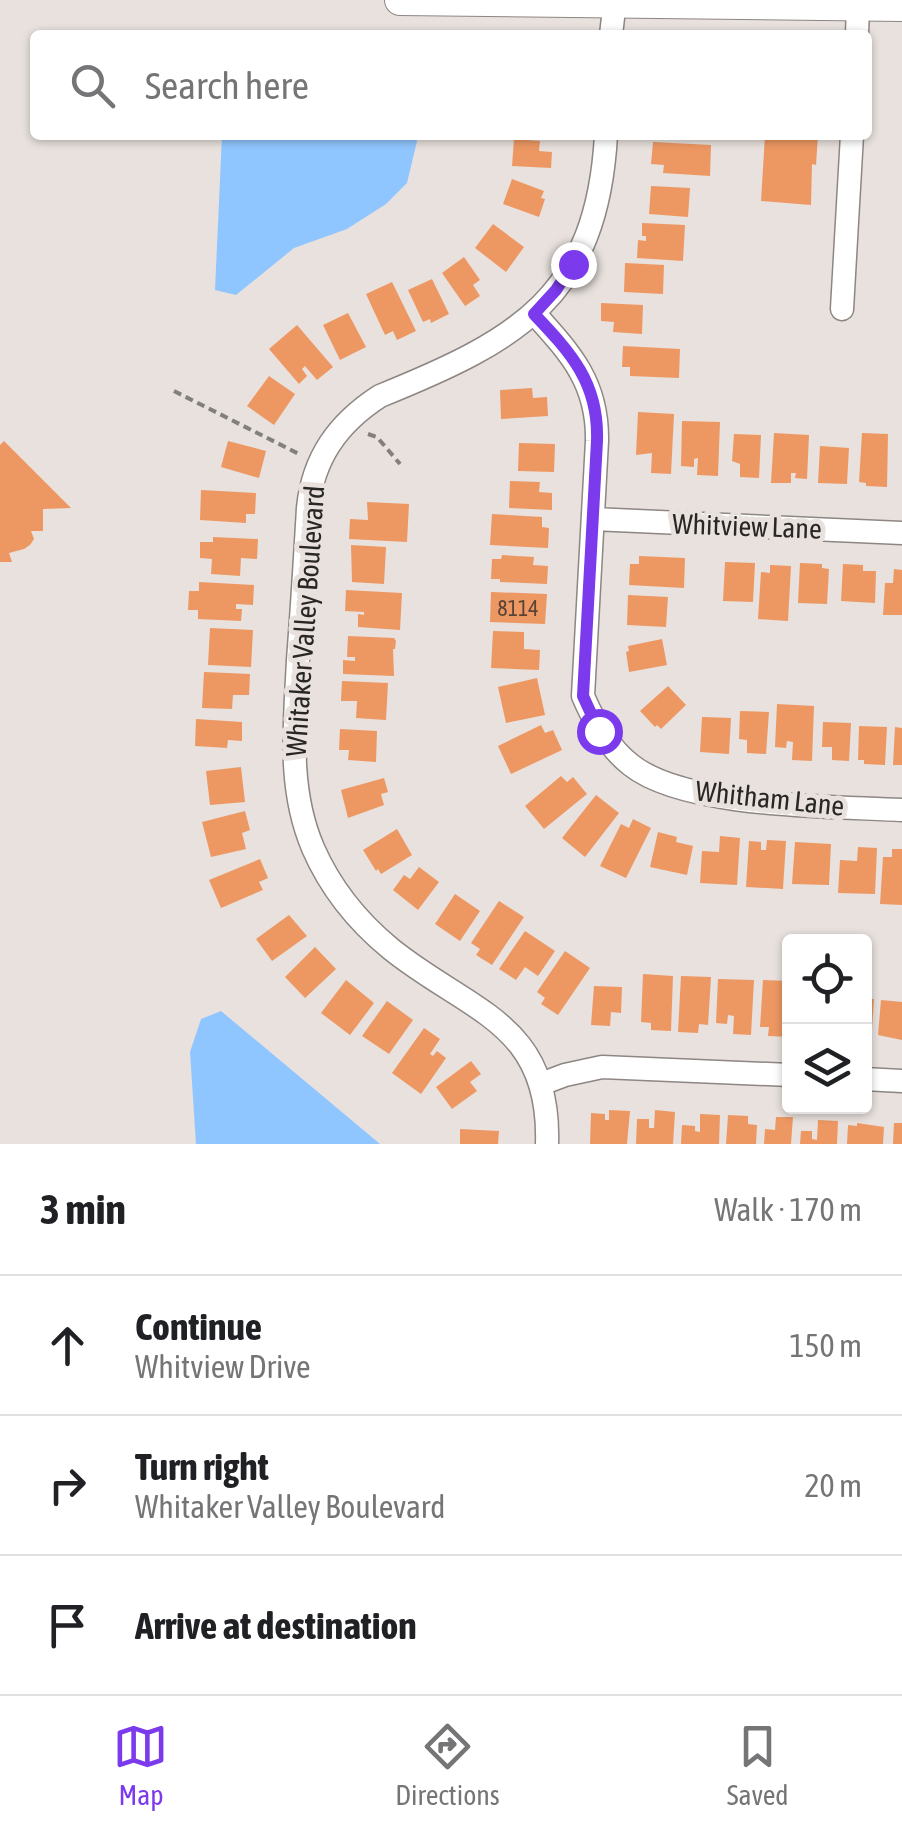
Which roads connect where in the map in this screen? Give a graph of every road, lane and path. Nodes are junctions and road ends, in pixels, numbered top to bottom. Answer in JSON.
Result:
{"nodes":[{"id":1,"x":400,"y":0,"type":"edge"},
{"id":2,"x":615,"y":1,"type":"edge"},
{"id":3,"x":902,"y":6,"type":"edge"},
{"id":4,"x":858,"y":20,"type":"edge"},
{"id":5,"x":612,"y":30,"type":"edge"},
{"id":6,"x":606,"y":140,"type":"edge"},
{"id":7,"x":852,"y":140,"type":"edge"},
{"id":8,"x":842,"y":309,"type":"dead end"},
{"id":9,"x":534,"y":314,"type":"junction"},
{"id":10,"x":174,"y":391,"type":"dead end"},
{"id":11,"x":376,"y":430,"type":"dead end"},
{"id":12,"x":366,"y":434,"type":"dead end"},
{"id":13,"x":377,"y":438,"type":"junction"},
{"id":14,"x":318,"y":464,"type":"junction"},
{"id":15,"x":400,"y":464,"type":"dead end"},
{"id":16,"x":593,"y":519,"type":"junction"},
{"id":17,"x":902,"y":532,"type":"edge"},
{"id":18,"x":902,"y":810,"type":"edge"},
{"id":19,"x":782,"y":1076,"type":"edge"},
{"id":20,"x":872,"y":1079,"type":"edge"},
{"id":21,"x":902,"y":1081,"type":"edge"},
{"id":22,"x":540,"y":1084,"type":"junction"},
{"id":23,"x":547,"y":1144,"type":"edge"}],
"edges":[{"from":1,"to":2,"type":"main road"},
{"from":2,"to":4,"type":"main road"},
{"from":2,"to":5,"type":"street"},
{"from":3,"to":4,"type":"main road"},
{"from":6,"to":9,"type":"street","name":"Whitaker Valley Boulevard"},
{"from":7,"to":8,"type":"street"},
{"from":9,"to":14,"type":"street","name":"Whitaker Valley Boulevard"},
{"from":9,"to":16,"type":"street"},
{"from":10,"to":14,"type":"path"},
{"from":11,"to":13,"type":"path"},
{"from":12,"to":13,"type":"path"},
{"from":13,"to":15,"type":"path"},
{"from":14,"to":22,"type":"street","name":"Whitaker Valley Boulevard"},
{"from":16,"to":17,"type":"street","name":"Whitview Lane"},
{"from":16,"to":18,"type":"street","name":"Whitham Lane"},
{"from":19,"to":22,"type":"street"},
{"from":20,"to":21,"type":"street"},
{"from":22,"to":23,"type":"street","name":"Whitaker Valley Boulevard"}]}
